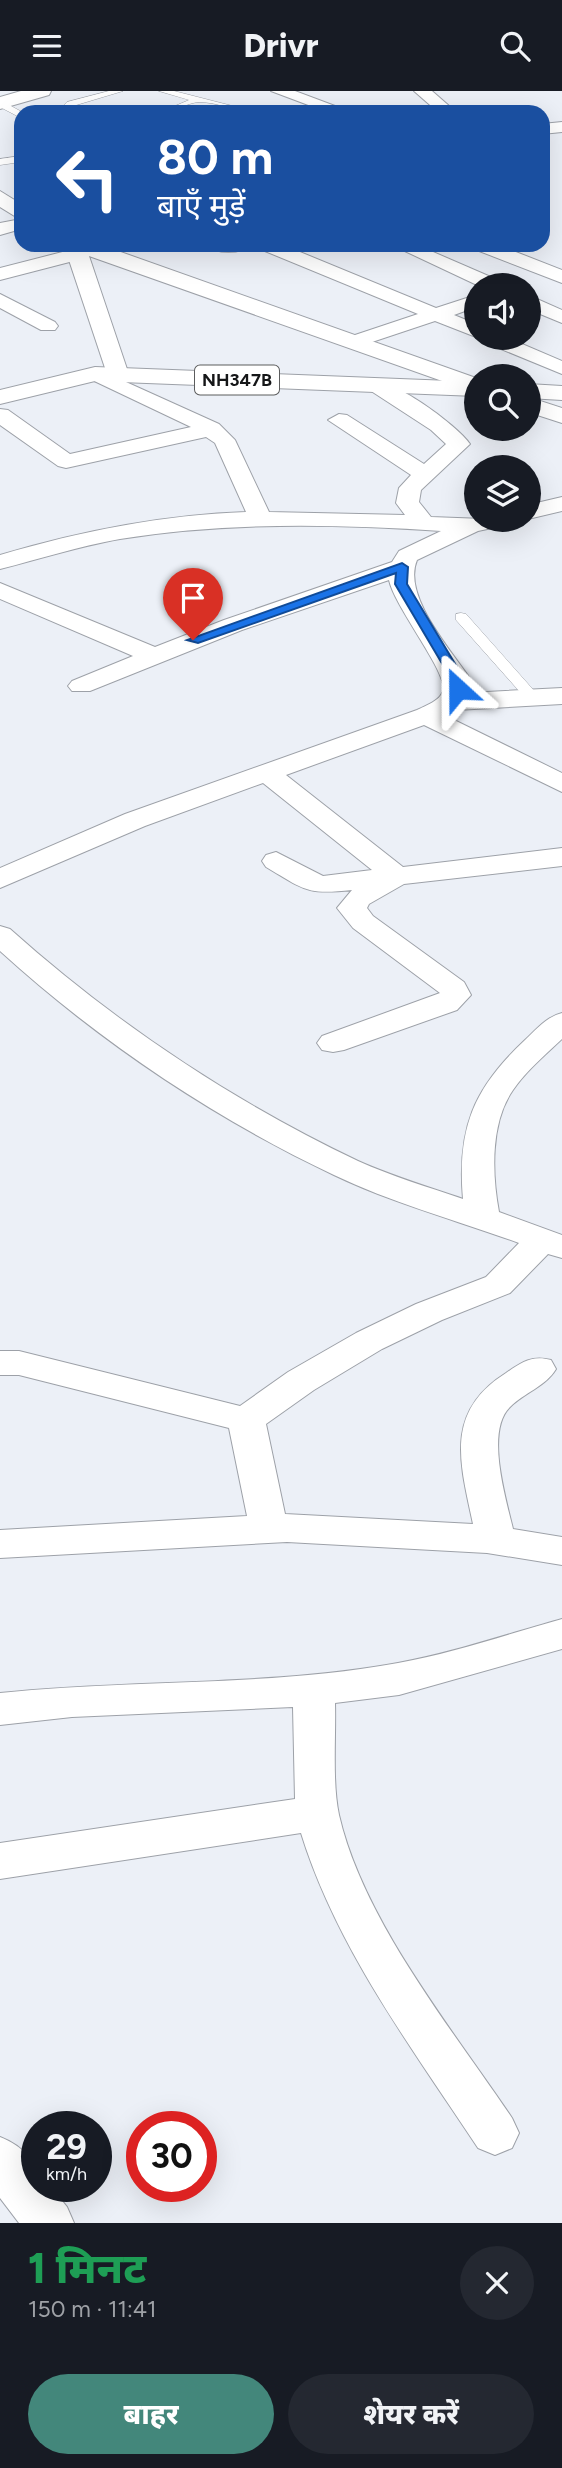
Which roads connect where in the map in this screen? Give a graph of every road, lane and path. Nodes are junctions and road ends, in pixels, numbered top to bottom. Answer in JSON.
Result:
{"nodes":[{"id":1,"x":9,"y":91,"type":"edge"},
{"id":2,"x":42,"y":91,"type":"edge"},
{"id":3,"x":119,"y":91,"type":"edge"},
{"id":4,"x":163,"y":91,"type":"edge"},
{"id":5,"x":279,"y":91,"type":"edge"},
{"id":6,"x":422,"y":91,"type":"edge"},
{"id":7,"x":0,"y":93,"type":"edge"},
{"id":8,"x":199,"y":100,"type":"junction"},
{"id":9,"x":0,"y":103,"type":"edge"},
{"id":10,"x":68,"y":105,"type":"edge"},
{"id":11,"x":185,"y":105,"type":"edge"},
{"id":12,"x":221,"y":105,"type":"edge"},
{"id":13,"x":322,"y":105,"type":"edge"},
{"id":14,"x":439,"y":105,"type":"edge"},
{"id":15,"x":0,"y":197,"type":"edge"},
{"id":16,"x":14,"y":208,"type":"edge"},
{"id":17,"x":65,"y":252,"type":"edge"},
{"id":18,"x":78,"y":252,"type":"edge"},
{"id":19,"x":89,"y":252,"type":"edge"},
{"id":20,"x":284,"y":252,"type":"edge"},
{"id":21,"x":424,"y":252,"type":"edge"},
{"id":22,"x":499,"y":252,"type":"edge"},
{"id":23,"x":468,"y":273,"type":"edge"},
{"id":24,"x":0,"y":274,"type":"edge"},
{"id":25,"x":560,"y":276,"type":"edge"},
{"id":26,"x":541,"y":281,"type":"edge"},
{"id":27,"x":0,"y":299,"type":"edge"},
{"id":28,"x":464,"y":304,"type":"edge"},
{"id":29,"x":541,"y":308,"type":"edge"},
{"id":30,"x":434,"y":313,"type":"junction"},
{"id":31,"x":562,"y":317,"type":"edge"},
{"id":32,"x":48,"y":326,"type":"dead end"},
{"id":33,"x":464,"y":326,"type":"edge"},
{"id":34,"x":353,"y":342,"type":"junction"},
{"id":35,"x":519,"y":350,"type":"edge"},
{"id":36,"x":562,"y":368,"type":"edge"},
{"id":37,"x":106,"y":375,"type":"junction"},
{"id":38,"x":464,"y":383,"type":"edge"},
{"id":39,"x":375,"y":385,"type":"junction"},
{"id":40,"x":464,"y":387,"type":"edge"},
{"id":41,"x":541,"y":392,"type":"edge"},
{"id":42,"x":562,"y":393,"type":"edge"},
{"id":43,"x":0,"y":397,"type":"edge"},
{"id":44,"x":541,"y":409,"type":"edge"},
{"id":45,"x":0,"y":415,"type":"edge"},
{"id":46,"x":562,"y":416,"type":"edge"},
{"id":47,"x":339,"y":420,"type":"dead end"},
{"id":48,"x":211,"y":429,"type":"junction"},
{"id":49,"x":424,"y":473,"type":"junction"},
{"id":50,"x":562,"y":504,"type":"edge"},
{"id":51,"x":541,"y":509,"type":"edge"},
{"id":52,"x":260,"y":517,"type":"junction"},
{"id":53,"x":390,"y":520,"type":"junction"},
{"id":54,"x":424,"y":523,"type":"junction"},
{"id":55,"x":464,"y":526,"type":"edge"},
{"id":56,"x":464,"y":530,"type":"edge"},
{"id":57,"x":412,"y":558,"type":"junction"},
{"id":58,"x":0,"y":562,"type":"edge"},
{"id":59,"x":0,"y":590,"type":"edge"},
{"id":60,"x":461,"y":617,"type":"dead end"},
{"id":61,"x":154,"y":656,"type":"junction"},
{"id":62,"x":81,"y":687,"type":"dead end"},
{"id":63,"x":562,"y":696,"type":"edge"},
{"id":64,"x":532,"y":697,"type":"junction"},
{"id":65,"x":453,"y":702,"type":"junction"},
{"id":66,"x":426,"y":716,"type":"junction"},
{"id":67,"x":267,"y":773,"type":"junction"},
{"id":68,"x":562,"y":784,"type":"edge"},
{"id":69,"x":562,"y":857,"type":"edge"},
{"id":70,"x":276,"y":861,"type":"dead end"},
{"id":71,"x":397,"y":876,"type":"junction"},
{"id":72,"x":0,"y":879,"type":"edge"},
{"id":73,"x":0,"y":935,"type":"edge"},
{"id":74,"x":562,"y":1022,"type":"edge"},
{"id":75,"x":333,"y":1043,"type":"dead end"},
{"id":76,"x":482,"y":1215,"type":"junction"},
{"id":77,"x":552,"y":1243,"type":"edge"},
{"id":78,"x":0,"y":1363,"type":"edge"},
{"id":79,"x":538,"y":1369,"type":"dead end"},
{"id":80,"x":246,"y":1419,"type":"junction"},
{"id":81,"x":268,"y":1529,"type":"junction"},
{"id":82,"x":496,"y":1541,"type":"junction"},
{"id":83,"x":0,"y":1544,"type":"edge"},
{"id":84,"x":562,"y":1551,"type":"edge"},
{"id":85,"x":562,"y":1634,"type":"edge"},
{"id":86,"x":314,"y":1690,"type":"junction"},
{"id":87,"x":0,"y":1709,"type":"edge"},
{"id":88,"x":317,"y":1814,"type":"junction"},
{"id":89,"x":0,"y":1861,"type":"edge"},
{"id":90,"x":495,"y":2133,"type":"dead end"},
{"id":91,"x":0,"y":2159,"type":"edge"},
{"id":92,"x":49,"y":2223,"type":"edge"}],
"edges":[{"from":1,"to":7,"type":"main road"},
{"from":2,"to":9,"type":"main road"},
{"from":3,"to":10,"type":"lane"},
{"from":4,"to":8,"type":"lane"},
{"from":5,"to":13,"type":"street"},
{"from":6,"to":14,"type":"street"},
{"from":8,"to":11,"type":"lane"},
{"from":8,"to":12,"type":"lane"},
{"from":15,"to":16,"type":"main road"},
{"from":17,"to":24,"type":"street"},
{"from":18,"to":37,"type":"main road"},
{"from":19,"to":34,"type":"main road"},
{"from":20,"to":30,"type":"street"},
{"from":21,"to":23,"type":"street"},
{"from":22,"to":25,"type":"street"},
{"from":25,"to":26,"type":"street"},
{"from":27,"to":32,"type":"street"},
{"from":28,"to":30,"type":"street"},
{"from":29,"to":31,"type":"street"},
{"from":30,"to":33,"type":"street"},
{"from":30,"to":34,"type":"street"},
{"from":34,"to":38,"type":"main road"},
{"from":35,"to":36,"type":"street"},
{"from":37,"to":39,"type":"main road","number":"NH347B"},
{"from":37,"to":43,"type":"main road","number":"NH347B"},
{"from":37,"to":48,"type":"street"},
{"from":39,"to":40,"type":"main road","number":"NH347B"},
{"from":39,"to":49,"type":"street"},
{"from":41,"to":42,"type":"main road"},
{"from":44,"to":46,"type":"main road"},
{"from":45,"to":48,"type":"street"},
{"from":47,"to":49,"type":"street"},
{"from":48,"to":52,"type":"street"},
{"from":49,"to":54,"type":"street"},
{"from":50,"to":51,"type":"street"},
{"from":52,"to":53,"type":"street"},
{"from":52,"to":58,"type":"street"},
{"from":53,"to":54,"type":"street"},
{"from":53,"to":57,"type":"street"},
{"from":54,"to":55,"type":"street"},
{"from":56,"to":57,"type":"street"},
{"from":57,"to":61,"type":"street"},
{"from":57,"to":65,"type":"street"},
{"from":59,"to":61,"type":"street"},
{"from":60,"to":64,"type":"lane"},
{"from":61,"to":62,"type":"street"},
{"from":63,"to":64,"type":"street"},
{"from":64,"to":65,"type":"street"},
{"from":65,"to":66,"type":"street"},
{"from":66,"to":67,"type":"street"},
{"from":66,"to":68,"type":"street"},
{"from":67,"to":71,"type":"street"},
{"from":67,"to":72,"type":"street"},
{"from":69,"to":71,"type":"street"},
{"from":70,"to":71,"type":"street"},
{"from":71,"to":75,"type":"street"},
{"from":73,"to":76,"type":"street"},
{"from":74,"to":76,"type":"street"},
{"from":76,"to":77,"type":"street"},
{"from":77,"to":80,"type":"street"},
{"from":78,"to":80,"type":"street"},
{"from":79,"to":82,"type":"street"},
{"from":80,"to":81,"type":"street"},
{"from":81,"to":82,"type":"street"},
{"from":81,"to":83,"type":"street"},
{"from":82,"to":84,"type":"street"},
{"from":85,"to":86,"type":"street"},
{"from":86,"to":87,"type":"street"},
{"from":86,"to":88,"type":"street"},
{"from":88,"to":89,"type":"street"},
{"from":88,"to":90,"type":"street"},
{"from":91,"to":92,"type":"street"}]}
